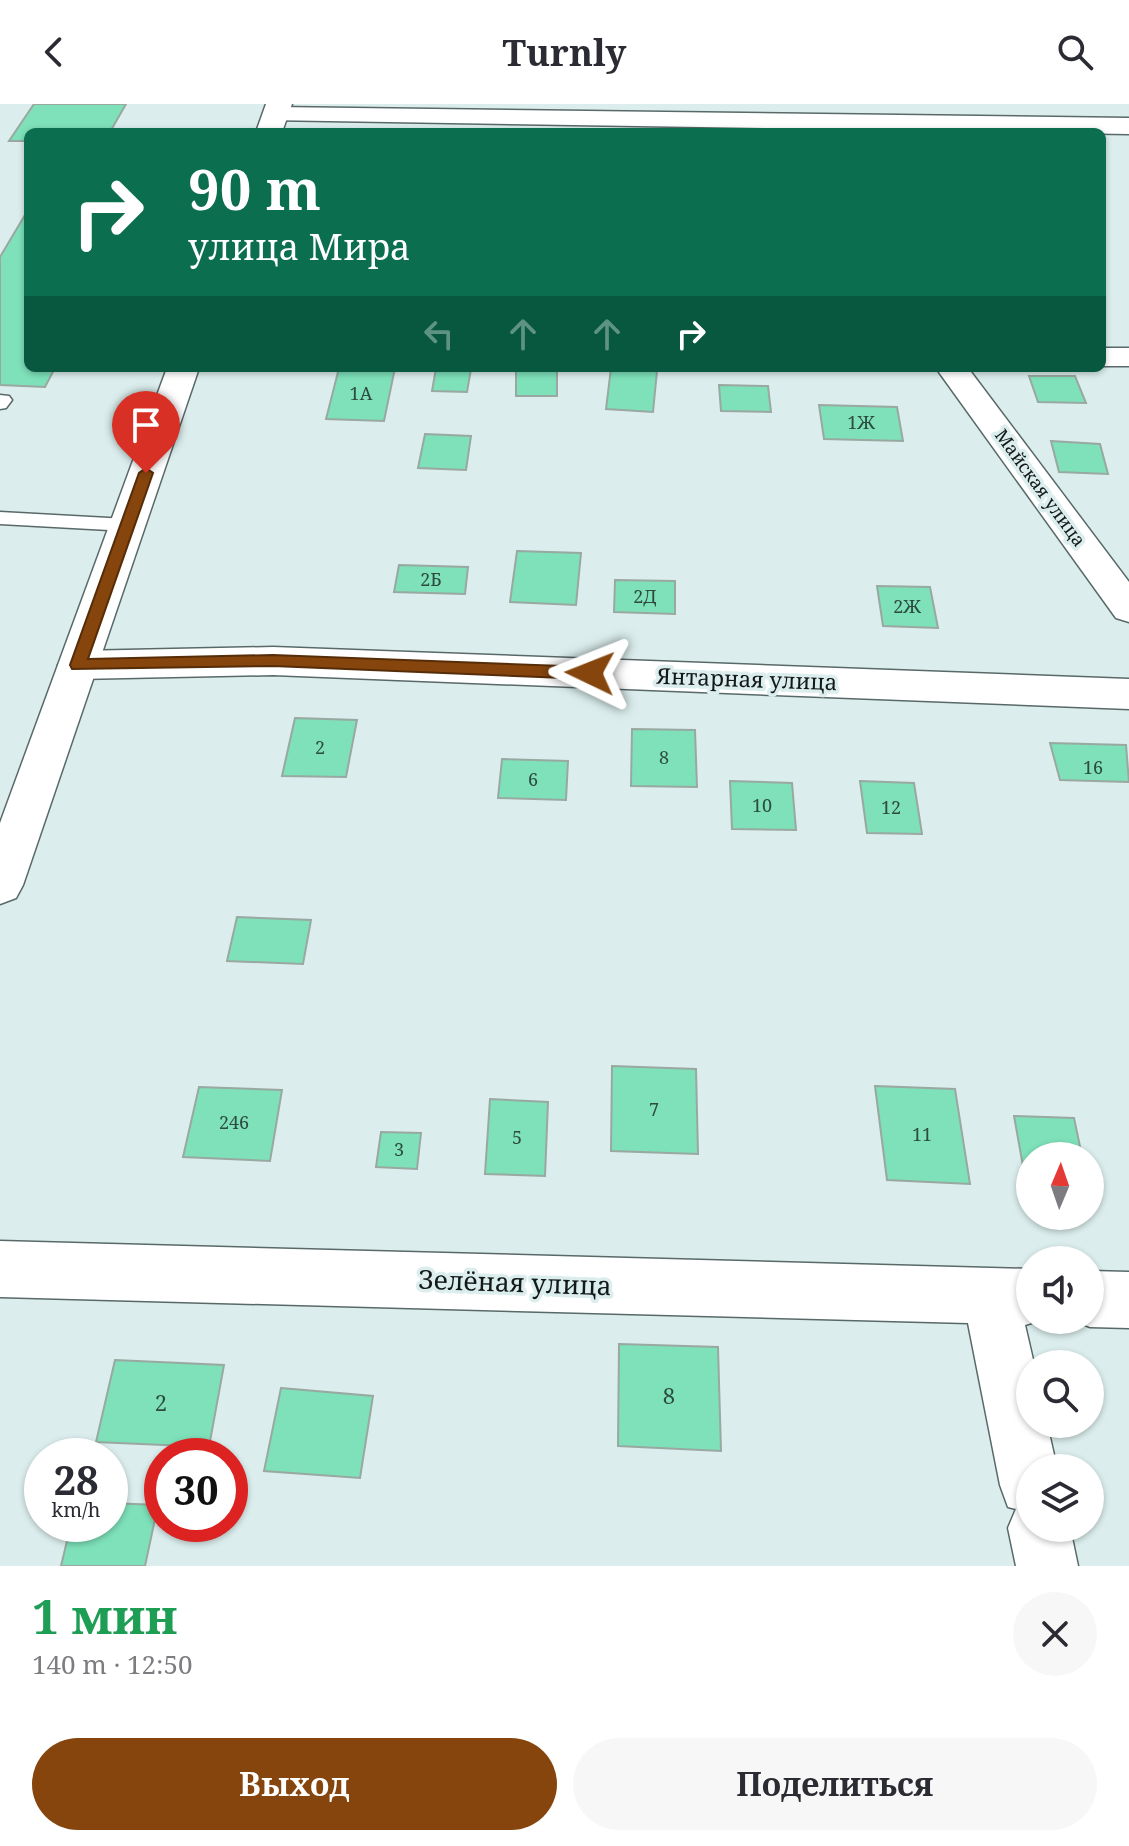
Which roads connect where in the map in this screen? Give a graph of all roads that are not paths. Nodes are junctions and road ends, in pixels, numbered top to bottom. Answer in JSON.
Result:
{"nodes":[{"id":1,"x":275,"y":117,"type":"edge"},
{"id":2,"x":1129,"y":126,"type":"edge"},
{"id":3,"x":1106,"y":357,"type":"edge"},
{"id":4,"x":1129,"y":357,"type":"edge"},
{"id":5,"x":182,"y":372,"type":"edge"},
{"id":6,"x":955,"y":372,"type":"edge"},
{"id":7,"x":0,"y":518,"type":"edge"},
{"id":8,"x":127,"y":525,"type":"junction"},
{"id":9,"x":1129,"y":609,"type":"edge"},
{"id":10,"x":78,"y":665,"type":"junction"},
{"id":11,"x":1129,"y":694,"type":"edge"},
{"id":12,"x":0,"y":885,"type":"edge"},
{"id":13,"x":0,"y":1269,"type":"edge"},
{"id":14,"x":1011,"y":1296,"type":"edge"},
{"id":15,"x":1104,"y":1299,"type":"edge"},
{"id":16,"x":1129,"y":1300,"type":"edge"},
{"id":17,"x":1027,"y":1454,"type":"edge"},
{"id":18,"x":1042,"y":1542,"type":"edge"},
{"id":19,"x":1047,"y":1566,"type":"edge"}],
"edges":[{"from":1,"to":2,"type":"street"},
{"from":3,"to":4,"type":"street"},
{"from":5,"to":8,"type":"street"},
{"from":6,"to":9,"type":"street","name":"Майская улица"},
{"from":7,"to":8,"type":"lane"},
{"from":8,"to":10,"type":"street"},
{"from":10,"to":11,"type":"street","name":"Янтарная улица"},
{"from":10,"to":12,"type":"street"},
{"from":13,"to":14,"type":"street","name":"Зелёная улица"},
{"from":14,"to":17,"type":"street"},
{"from":15,"to":16,"type":"street"},
{"from":18,"to":19,"type":"street"}]}
